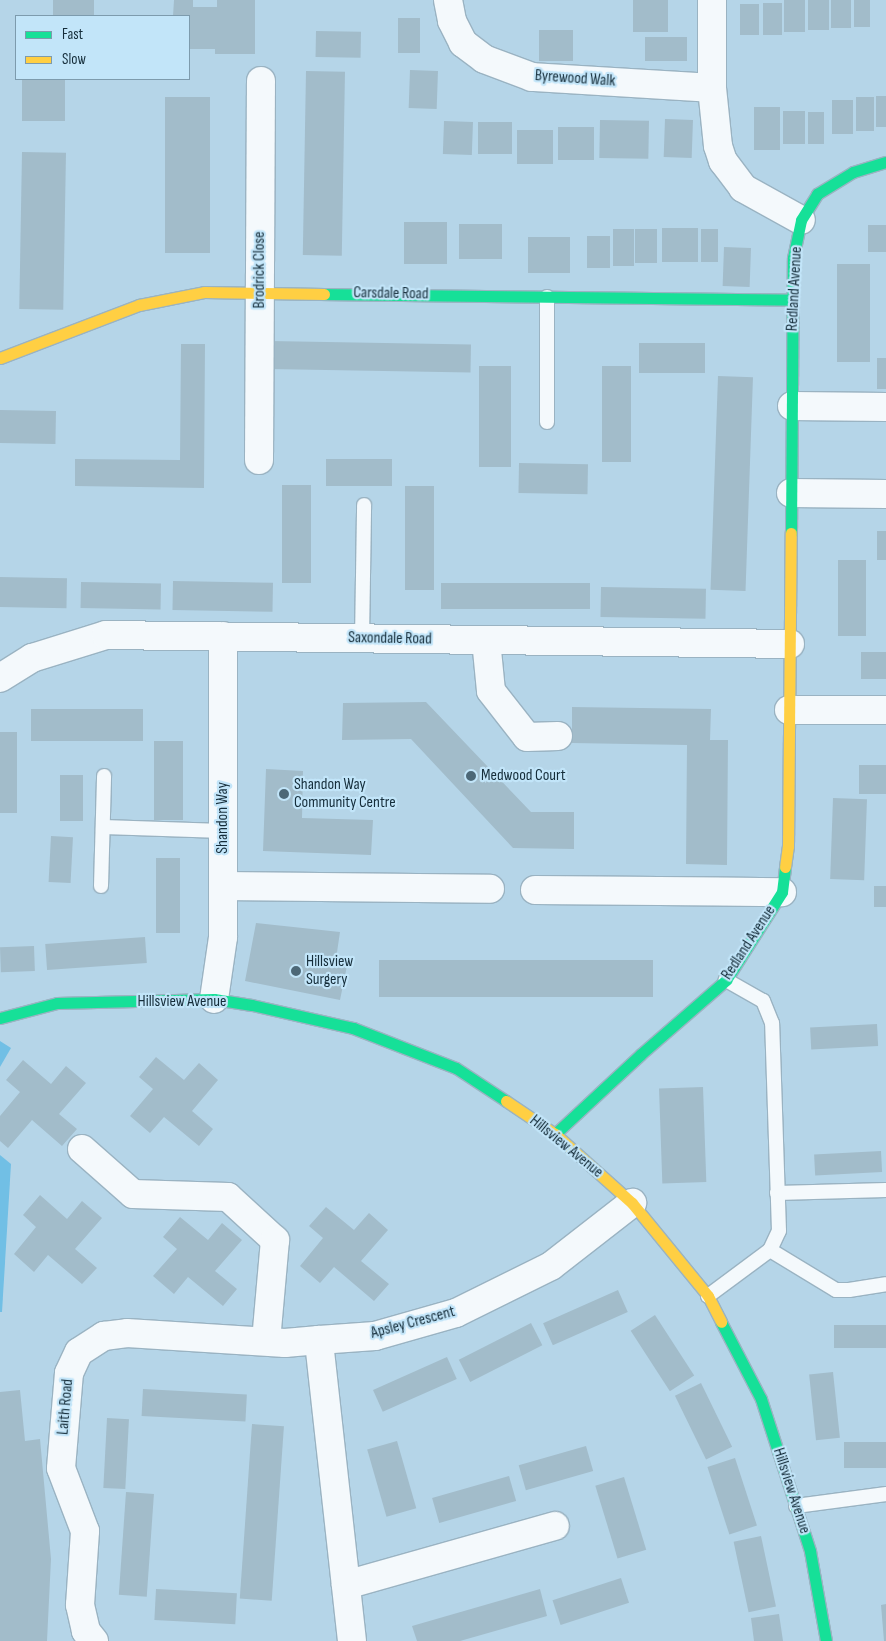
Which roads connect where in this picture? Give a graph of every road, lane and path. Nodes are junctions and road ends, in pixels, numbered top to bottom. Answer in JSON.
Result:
{"nodes":[{"id":1,"x":448,"y":0,"type":"edge"},
{"id":2,"x":712,"y":0,"type":"edge"},
{"id":3,"x":260,"y":81,"type":"dead end"},
{"id":4,"x":712,"y":88,"type":"junction"},
{"id":5,"x":886,"y":162,"type":"edge"},
{"id":6,"x":801,"y":220,"type":"junction"},
{"id":7,"x":260,"y":293,"type":"junction"},
{"id":8,"x":547,"y":297,"type":"junction"},
{"id":9,"x":793,"y":300,"type":"junction"},
{"id":10,"x":0,"y":358,"type":"edge"},
{"id":11,"x":792,"y":406,"type":"junction"},
{"id":12,"x":886,"y":407,"type":"edge"},
{"id":13,"x":547,"y":422,"type":"dead end"},
{"id":14,"x":259,"y":460,"type":"dead end"},
{"id":15,"x":791,"y":493,"type":"junction"},
{"id":16,"x":886,"y":494,"type":"edge"},
{"id":17,"x":364,"y":505,"type":"dead end"},
{"id":18,"x":224,"y":636,"type":"junction"},
{"id":19,"x":362,"y":639,"type":"junction"},
{"id":20,"x":486,"y":640,"type":"junction"},
{"id":21,"x":790,"y":644,"type":"junction"},
{"id":22,"x":0,"y":678,"type":"edge"},
{"id":23,"x":789,"y":710,"type":"junction"},
{"id":24,"x":886,"y":710,"type":"edge"},
{"id":25,"x":558,"y":736,"type":"dead end"},
{"id":26,"x":104,"y":776,"type":"dead end"},
{"id":27,"x":103,"y":827,"type":"junction"},
{"id":28,"x":223,"y":831,"type":"junction"},
{"id":29,"x":101,"y":886,"type":"dead end"},
{"id":30,"x":223,"y":886,"type":"junction"},
{"id":31,"x":490,"y":889,"type":"dead end"},
{"id":32,"x":535,"y":890,"type":"dead end"},
{"id":33,"x":782,"y":892,"type":"junction"},
{"id":34,"x":726,"y":980,"type":"junction"},
{"id":35,"x":214,"y":999,"type":"junction"},
{"id":36,"x":0,"y":1018,"type":"edge"},
{"id":37,"x":555,"y":1134,"type":"junction"},
{"id":38,"x":82,"y":1149,"type":"dead end"},
{"id":39,"x":886,"y":1190,"type":"edge"},
{"id":40,"x":778,"y":1194,"type":"junction"},
{"id":41,"x":632,"y":1203,"type":"junction"},
{"id":42,"x":770,"y":1250,"type":"junction"},
{"id":43,"x":886,"y":1284,"type":"edge"},
{"id":44,"x":708,"y":1296,"type":"junction"},
{"id":45,"x":319,"y":1340,"type":"junction"},
{"id":46,"x":266,"y":1341,"type":"junction"},
{"id":47,"x":886,"y":1494,"type":"edge"},
{"id":48,"x":796,"y":1506,"type":"junction"},
{"id":49,"x":555,"y":1526,"type":"dead end"},
{"id":50,"x":346,"y":1585,"type":"junction"},
{"id":51,"x":94,"y":1641,"type":"edge"},
{"id":52,"x":352,"y":1641,"type":"edge"},
{"id":53,"x":826,"y":1641,"type":"edge"}],
"edges":[{"from":1,"to":4,"type":"street","name":"Byrewood Walk"},
{"from":2,"to":4,"type":"street"},
{"from":3,"to":7,"type":"street","name":"Brodrick Close"},
{"from":4,"to":6,"type":"street"},
{"from":5,"to":6,"type":"street","name":"Redland Avenue"},
{"from":6,"to":9,"type":"street","name":"Redland Avenue"},
{"from":7,"to":8,"type":"street","name":"Carsdale Road"},
{"from":7,"to":10,"type":"street","name":"Carsdale Road"},
{"from":7,"to":14,"type":"street","name":"Brodrick Close"},
{"from":8,"to":9,"type":"street","name":"Carsdale Road"},
{"from":8,"to":13,"type":"lane"},
{"from":9,"to":11,"type":"street","name":"Redland Avenue"},
{"from":11,"to":12,"type":"street"},
{"from":11,"to":15,"type":"street","name":"Redland Avenue"},
{"from":15,"to":16,"type":"street"},
{"from":15,"to":21,"type":"street","name":"Redland Avenue"},
{"from":17,"to":19,"type":"lane"},
{"from":18,"to":19,"type":"street","name":"Saxondale Road"},
{"from":18,"to":22,"type":"street","name":"Saxondale Road"},
{"from":18,"to":28,"type":"street","name":"Shandon Way"},
{"from":19,"to":20,"type":"street","name":"Saxondale Road"},
{"from":20,"to":21,"type":"street","name":"Saxondale Road"},
{"from":20,"to":25,"type":"street"},
{"from":21,"to":23,"type":"street","name":"Redland Avenue"},
{"from":23,"to":24,"type":"street"},
{"from":23,"to":33,"type":"street","name":"Redland Avenue"},
{"from":26,"to":27,"type":"lane"},
{"from":27,"to":28,"type":"lane"},
{"from":27,"to":29,"type":"lane"},
{"from":28,"to":30,"type":"street","name":"Shandon Way"},
{"from":30,"to":31,"type":"street"},
{"from":30,"to":35,"type":"street","name":"Shandon Way"},
{"from":32,"to":33,"type":"street"},
{"from":33,"to":34,"type":"street","name":"Redland Avenue"},
{"from":34,"to":37,"type":"street","name":"Redland Avenue"},
{"from":34,"to":40,"type":"lane"},
{"from":35,"to":36,"type":"street","name":"Hillsview Avenue"},
{"from":35,"to":37,"type":"street","name":"Hillsview Avenue"},
{"from":37,"to":41,"type":"street","name":"Hillsview Avenue"},
{"from":38,"to":46,"type":"street"},
{"from":39,"to":40,"type":"lane"},
{"from":40,"to":42,"type":"lane"},
{"from":41,"to":44,"type":"street","name":"Hillsview Avenue"},
{"from":41,"to":45,"type":"street","name":"Apsley Crescent"},
{"from":42,"to":43,"type":"lane"},
{"from":42,"to":44,"type":"lane"},
{"from":44,"to":48,"type":"street","name":"Hillsview Avenue"},
{"from":45,"to":46,"type":"street","name":"Laith Road"},
{"from":45,"to":50,"type":"street"},
{"from":46,"to":51,"type":"street","name":"Laith Road"},
{"from":47,"to":48,"type":"lane"},
{"from":48,"to":53,"type":"street","name":"Hillsview Avenue"},
{"from":49,"to":50,"type":"street"},
{"from":50,"to":52,"type":"street"}]}
